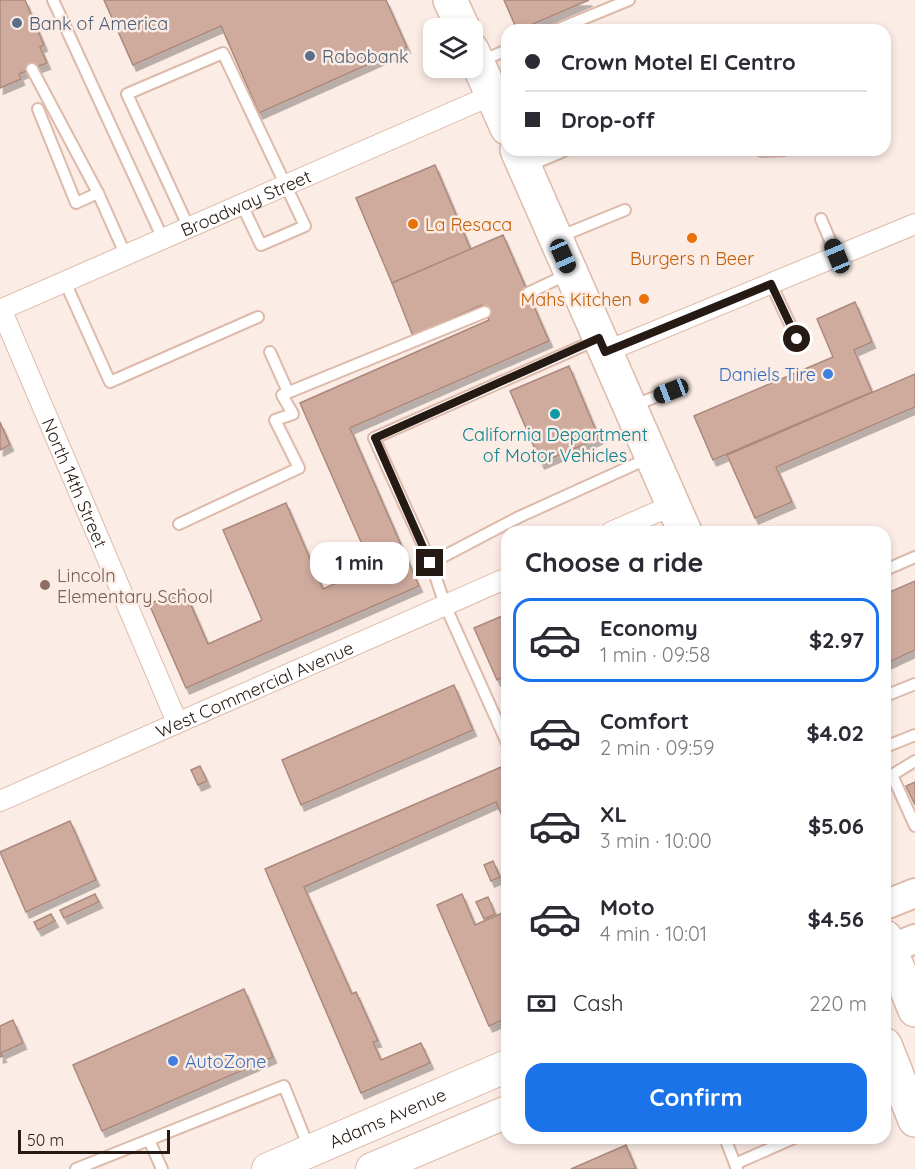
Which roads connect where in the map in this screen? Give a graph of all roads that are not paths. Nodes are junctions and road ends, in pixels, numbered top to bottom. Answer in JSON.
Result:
{"nodes":[{"id":1,"x":53,"y":0,"type":"edge"},
{"id":2,"x":450,"y":0,"type":"edge"},
{"id":3,"x":629,"y":0,"type":"edge"},
{"id":4,"x":458,"y":18,"type":"edge"},
{"id":5,"x":571,"y":24,"type":"edge"},
{"id":6,"x":486,"y":54,"type":"edge"},
{"id":7,"x":32,"y":69,"type":"dead end"},
{"id":8,"x":496,"y":93,"type":"junction"},
{"id":9,"x":38,"y":109,"type":"dead end"},
{"id":10,"x":501,"y":109,"type":"edge"},
{"id":11,"x":536,"y":156,"type":"edge"},
{"id":12,"x":520,"y":159,"type":"edge"},
{"id":13,"x":287,"y":185,"type":"junction"},
{"id":14,"x":98,"y":193,"type":"junction"},
{"id":15,"x":242,"y":205,"type":"junction"},
{"id":16,"x":625,"y":210,"type":"dead end"},
{"id":17,"x":821,"y":219,"type":"dead end"},
{"id":18,"x":915,"y":224,"type":"edge"},
{"id":19,"x":189,"y":228,"type":"junction"},
{"id":20,"x":163,"y":239,"type":"junction"},
{"id":21,"x":555,"y":239,"type":"junction"},
{"id":22,"x":126,"y":255,"type":"junction"},
{"id":23,"x":837,"y":256,"type":"junction"},
{"id":24,"x":571,"y":273,"type":"junction"},
{"id":25,"x":65,"y":282,"type":"junction"},
{"id":26,"x":771,"y":284,"type":"junction"},
{"id":27,"x":528,"y":292,"type":"dead end"},
{"id":28,"x":1,"y":310,"type":"edge"},
{"id":29,"x":485,"y":312,"type":"dead end"},
{"id":30,"x":258,"y":317,"type":"dead end"},
{"id":31,"x":797,"y":339,"type":"dead end"},
{"id":32,"x":602,"y":345,"type":"junction"},
{"id":33,"x":270,"y":352,"type":"dead end"},
{"id":34,"x":671,"y":391,"type":"dead end"},
{"id":35,"x":288,"y":392,"type":"junction"},
{"id":36,"x":630,"y":407,"type":"junction"},
{"id":37,"x":651,"y":457,"type":"junction"},
{"id":38,"x":679,"y":519,"type":"edge"},
{"id":39,"x":179,"y":524,"type":"dead end"},
{"id":40,"x":501,"y":526,"type":"edge"},
{"id":41,"x":502,"y":526,"type":"edge"},
{"id":42,"x":642,"y":526,"type":"edge"},
{"id":43,"x":915,"y":557,"type":"edge"},
{"id":44,"x":430,"y":563,"type":"junction"},
{"id":45,"x":891,"y":567,"type":"edge"},
{"id":46,"x":501,"y":581,"type":"edge"},
{"id":47,"x":445,"y":605,"type":"junction"},
{"id":48,"x":915,"y":684,"type":"edge"},
{"id":49,"x":891,"y":694,"type":"edge"},
{"id":50,"x":177,"y":722,"type":"junction"},
{"id":51,"x":501,"y":730,"type":"edge"},
{"id":52,"x":915,"y":735,"type":"edge"},
{"id":53,"x":891,"y":745,"type":"edge"},
{"id":54,"x":910,"y":764,"type":"edge"},
{"id":55,"x":891,"y":772,"type":"edge"},
{"id":56,"x":891,"y":779,"type":"edge"},
{"id":57,"x":0,"y":801,"type":"edge"},
{"id":58,"x":915,"y":825,"type":"edge"},
{"id":59,"x":915,"y":893,"type":"edge"},
{"id":60,"x":891,"y":903,"type":"edge"},
{"id":61,"x":894,"y":944,"type":"edge"},
{"id":62,"x":915,"y":1010,"type":"edge"},
{"id":63,"x":891,"y":1060,"type":"edge"},
{"id":64,"x":501,"y":1069,"type":"edge"},
{"id":65,"x":891,"y":1084,"type":"edge"},
{"id":66,"x":501,"y":1115,"type":"edge"},
{"id":67,"x":915,"y":1120,"type":"edge"},
{"id":68,"x":915,"y":1128,"type":"edge"},
{"id":69,"x":149,"y":1140,"type":"junction"},
{"id":70,"x":727,"y":1144,"type":"edge"},
{"id":71,"x":782,"y":1144,"type":"edge"},
{"id":72,"x":310,"y":1151,"type":"junction"},
{"id":73,"x":736,"y":1167,"type":"edge"},
{"id":74,"x":76,"y":1169,"type":"edge"},
{"id":75,"x":162,"y":1169,"type":"edge"},
{"id":76,"x":268,"y":1169,"type":"edge"},
{"id":77,"x":372,"y":1169,"type":"edge"}],
"edges":[{"from":1,"to":20,"type":"lane"},
{"from":2,"to":4,"type":"highway"},
{"from":3,"to":5,"type":"lane"},
{"from":6,"to":8,"type":"highway"},
{"from":7,"to":14,"type":"lane"},
{"from":8,"to":10,"type":"highway"},
{"from":8,"to":13,"type":"street","name":"Broadway Street"},
{"from":9,"to":14,"type":"lane"},
{"from":11,"to":12,"type":"lane"},
{"from":12,"to":21,"type":"highway"},
{"from":13,"to":15,"type":"street","name":"Broadway Street"},
{"from":13,"to":15,"type":"lane"},
{"from":13,"to":19,"type":"lane"},
{"from":14,"to":22,"type":"lane"},
{"from":15,"to":19,"type":"street","name":"Broadway Street"},
{"from":16,"to":21,"type":"lane"},
{"from":17,"to":23,"type":"lane"},
{"from":18,"to":23,"type":"street"},
{"from":19,"to":20,"type":"street","name":"Broadway Street"},
{"from":20,"to":22,"type":"street","name":"Broadway Street"},
{"from":21,"to":24,"type":"highway"},
{"from":22,"to":25,"type":"street","name":"Broadway Street"},
{"from":23,"to":26,"type":"street"},
{"from":24,"to":27,"type":"lane"},
{"from":24,"to":32,"type":"highway"},
{"from":25,"to":28,"type":"street","name":"Broadway Street"},
{"from":25,"to":30,"type":"lane"},
{"from":26,"to":31,"type":"lane"},
{"from":26,"to":32,"type":"street"},
{"from":28,"to":50,"type":"street","name":"North 14th Street"},
{"from":29,"to":35,"type":"lane"},
{"from":32,"to":36,"type":"highway"},
{"from":32,"to":44,"type":"lane"},
{"from":33,"to":35,"type":"lane"},
{"from":34,"to":36,"type":"lane"},
{"from":35,"to":39,"type":"lane"},
{"from":36,"to":37,"type":"highway"},
{"from":37,"to":38,"type":"highway"},
{"from":37,"to":41,"type":"lane"},
{"from":38,"to":42,"type":"street"},
{"from":40,"to":44,"type":"lane"},
{"from":43,"to":45,"type":"lane"},
{"from":44,"to":47,"type":"lane"},
{"from":46,"to":47,"type":"street","name":"West Commercial Avenue"},
{"from":47,"to":50,"type":"street","name":"West Commercial Avenue"},
{"from":47,"to":51,"type":"lane"},
{"from":48,"to":49,"type":"lane"},
{"from":50,"to":57,"type":"street","name":"West Commercial Avenue"},
{"from":52,"to":53,"type":"lane"},
{"from":54,"to":55,"type":"lane"},
{"from":56,"to":58,"type":"lane"},
{"from":59,"to":60,"type":"main road"},
{"from":61,"to":62,"type":"highway"},
{"from":63,"to":67,"type":"highway"},
{"from":64,"to":72,"type":"main road","name":"Adams Avenue"},
{"from":65,"to":68,"type":"highway"},
{"from":66,"to":77,"type":"main road"},
{"from":69,"to":72,"type":"lane"},
{"from":69,"to":74,"type":"lane"},
{"from":69,"to":75,"type":"lane"},
{"from":70,"to":73,"type":"lane"},
{"from":71,"to":73,"type":"lane"},
{"from":72,"to":76,"type":"main road","name":"Adams Avenue"}]}
